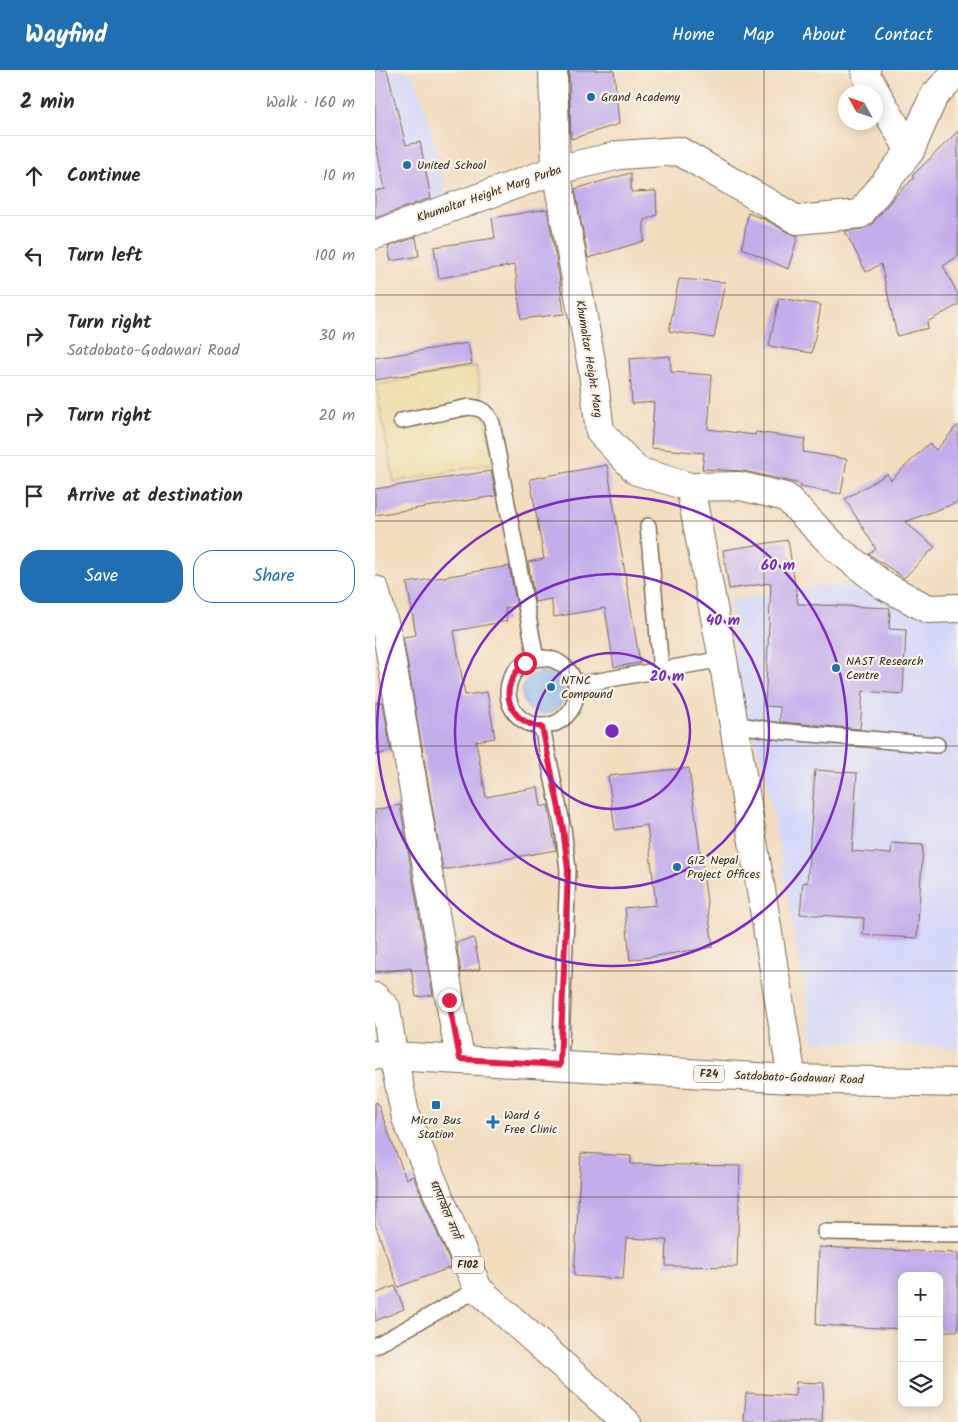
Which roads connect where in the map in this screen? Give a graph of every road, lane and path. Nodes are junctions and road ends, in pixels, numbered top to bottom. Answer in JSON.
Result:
{"nodes":[{"id":1,"x":553,"y":70,"type":"edge"},
{"id":2,"x":866,"y":70,"type":"edge"},
{"id":3,"x":958,"y":70,"type":"edge"},
{"id":4,"x":910,"y":151,"type":"junction"},
{"id":5,"x":556,"y":170,"type":"junction"},
{"id":6,"x":375,"y":235,"type":"edge"},
{"id":7,"x":401,"y":421,"type":"dead end"},
{"id":8,"x":690,"y":488,"type":"junction"},
{"id":9,"x":648,"y":526,"type":"dead end"},
{"id":10,"x":375,"y":590,"type":"edge"},
{"id":11,"x":958,"y":608,"type":"edge"},
{"id":12,"x":536,"y":659,"type":"junction"},
{"id":13,"x":723,"y":659,"type":"junction"},
{"id":14,"x":661,"y":670,"type":"junction"},
{"id":15,"x":576,"y":685,"type":"junction"},
{"id":16,"x":733,"y":724,"type":"junction"},
{"id":17,"x":542,"y":727,"type":"junction"},
{"id":18,"x":937,"y":745,"type":"dead end"},
{"id":19,"x":375,"y":997,"type":"edge"},
{"id":20,"x":384,"y":1055,"type":"edge"},
{"id":21,"x":460,"y":1059,"type":"junction"},
{"id":22,"x":560,"y":1065,"type":"junction"},
{"id":23,"x":792,"y":1079,"type":"junction"},
{"id":24,"x":958,"y":1083,"type":"edge"},
{"id":25,"x":825,"y":1232,"type":"dead end"},
{"id":26,"x":958,"y":1234,"type":"edge"},
{"id":27,"x":478,"y":1289,"type":"junction"},
{"id":28,"x":375,"y":1346,"type":"edge"},
{"id":29,"x":626,"y":1422,"type":"edge"}],
"edges":[{"from":1,"to":5,"type":"street","name":"Khumaltar Height Marg"},
{"from":2,"to":4,"type":"street"},
{"from":3,"to":4,"type":"street","name":"Khumaltar Height Marg Purba"},
{"from":4,"to":5,"type":"street","name":"Khumaltar Height Marg Purba"},
{"from":5,"to":6,"type":"street","name":"Khumaltar Height Marg Purba"},
{"from":5,"to":8,"type":"street","name":"Khumaltar Height Marg"},
{"from":7,"to":12,"type":"lane"},
{"from":8,"to":11,"type":"street","name":"Khumaltar Height Marg"},
{"from":8,"to":13,"type":"street"},
{"from":9,"to":14,"type":"lane"},
{"from":10,"to":21,"type":"street"},
{"from":12,"to":15,"type":"lane"},
{"from":12,"to":17,"type":"lane"},
{"from":13,"to":14,"type":"lane"},
{"from":13,"to":16,"type":"street"},
{"from":14,"to":15,"type":"lane"},
{"from":15,"to":17,"type":"lane"},
{"from":16,"to":18,"type":"lane"},
{"from":16,"to":23,"type":"street"},
{"from":17,"to":22,"type":"lane"},
{"from":19,"to":20,"type":"street","name":"धापाखेल मार्ग"},
{"from":20,"to":21,"type":"street","number":"F24"},
{"from":20,"to":27,"type":"street","name":"धापाखेल मार्ग","number":"F102"},
{"from":21,"to":22,"type":"street","name":"Satdobato-Godawari Road","number":"F24"},
{"from":22,"to":23,"type":"street","name":"Satdobato-Godawari Road","number":"F24"},
{"from":23,"to":24,"type":"street","name":"Satdobato-Godawari Road","number":"F24"},
{"from":25,"to":26,"type":"lane"},
{"from":27,"to":28,"type":"lane"},
{"from":27,"to":29,"type":"street","name":"धापाखेल मार्ग","number":"F102"}]}
